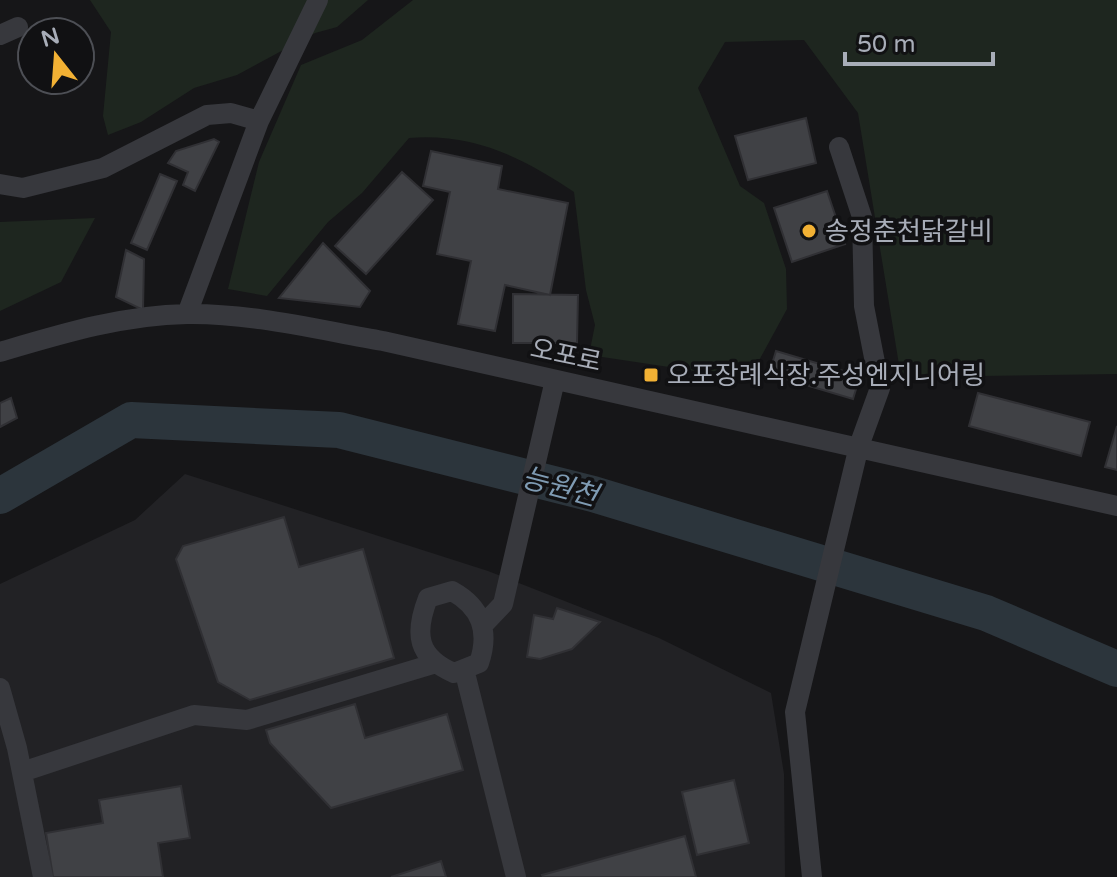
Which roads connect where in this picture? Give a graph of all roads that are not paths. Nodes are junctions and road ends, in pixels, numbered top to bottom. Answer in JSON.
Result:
{"nodes":[{"id":1,"x":318,"y":0,"type":"edge"},
{"id":2,"x":259,"y":121,"type":"junction"},
{"id":3,"x":839,"y":147,"type":"dead end"},
{"id":4,"x":0,"y":184,"type":"edge"},
{"id":5,"x":187,"y":314,"type":"junction"},
{"id":6,"x":0,"y":352,"type":"edge"},
{"id":7,"x":555,"y":380,"type":"junction"},
{"id":8,"x":859,"y":446,"type":"junction"},
{"id":9,"x":1117,"y":506,"type":"edge"},
{"id":10,"x":483,"y":625,"type":"junction"},
{"id":11,"x":433,"y":664,"type":"junction"},
{"id":12,"x":464,"y":669,"type":"junction"},
{"id":13,"x":0,"y":688,"type":"edge"},
{"id":14,"x":22,"y":772,"type":"junction"},
{"id":15,"x":43,"y":877,"type":"edge"},
{"id":16,"x":516,"y":877,"type":"edge"},
{"id":17,"x":812,"y":877,"type":"edge"}],
"edges":[{"from":1,"to":2,"type":"street"},
{"from":2,"to":4,"type":"street"},
{"from":2,"to":5,"type":"street"},
{"from":3,"to":8,"type":"street"},
{"from":5,"to":6,"type":"street","name":"오포로"},
{"from":5,"to":7,"type":"street","name":"오포로"},
{"from":7,"to":8,"type":"street","name":"오포로"},
{"from":7,"to":10,"type":"street"},
{"from":8,"to":9,"type":"street","name":"오포로"},
{"from":8,"to":17,"type":"street"},
{"from":10,"to":11,"type":"street"},
{"from":10,"to":12,"type":"street"},
{"from":11,"to":12,"type":"street"},
{"from":11,"to":14,"type":"street"},
{"from":12,"to":16,"type":"street"},
{"from":13,"to":14,"type":"street"},
{"from":14,"to":15,"type":"street"}]}
